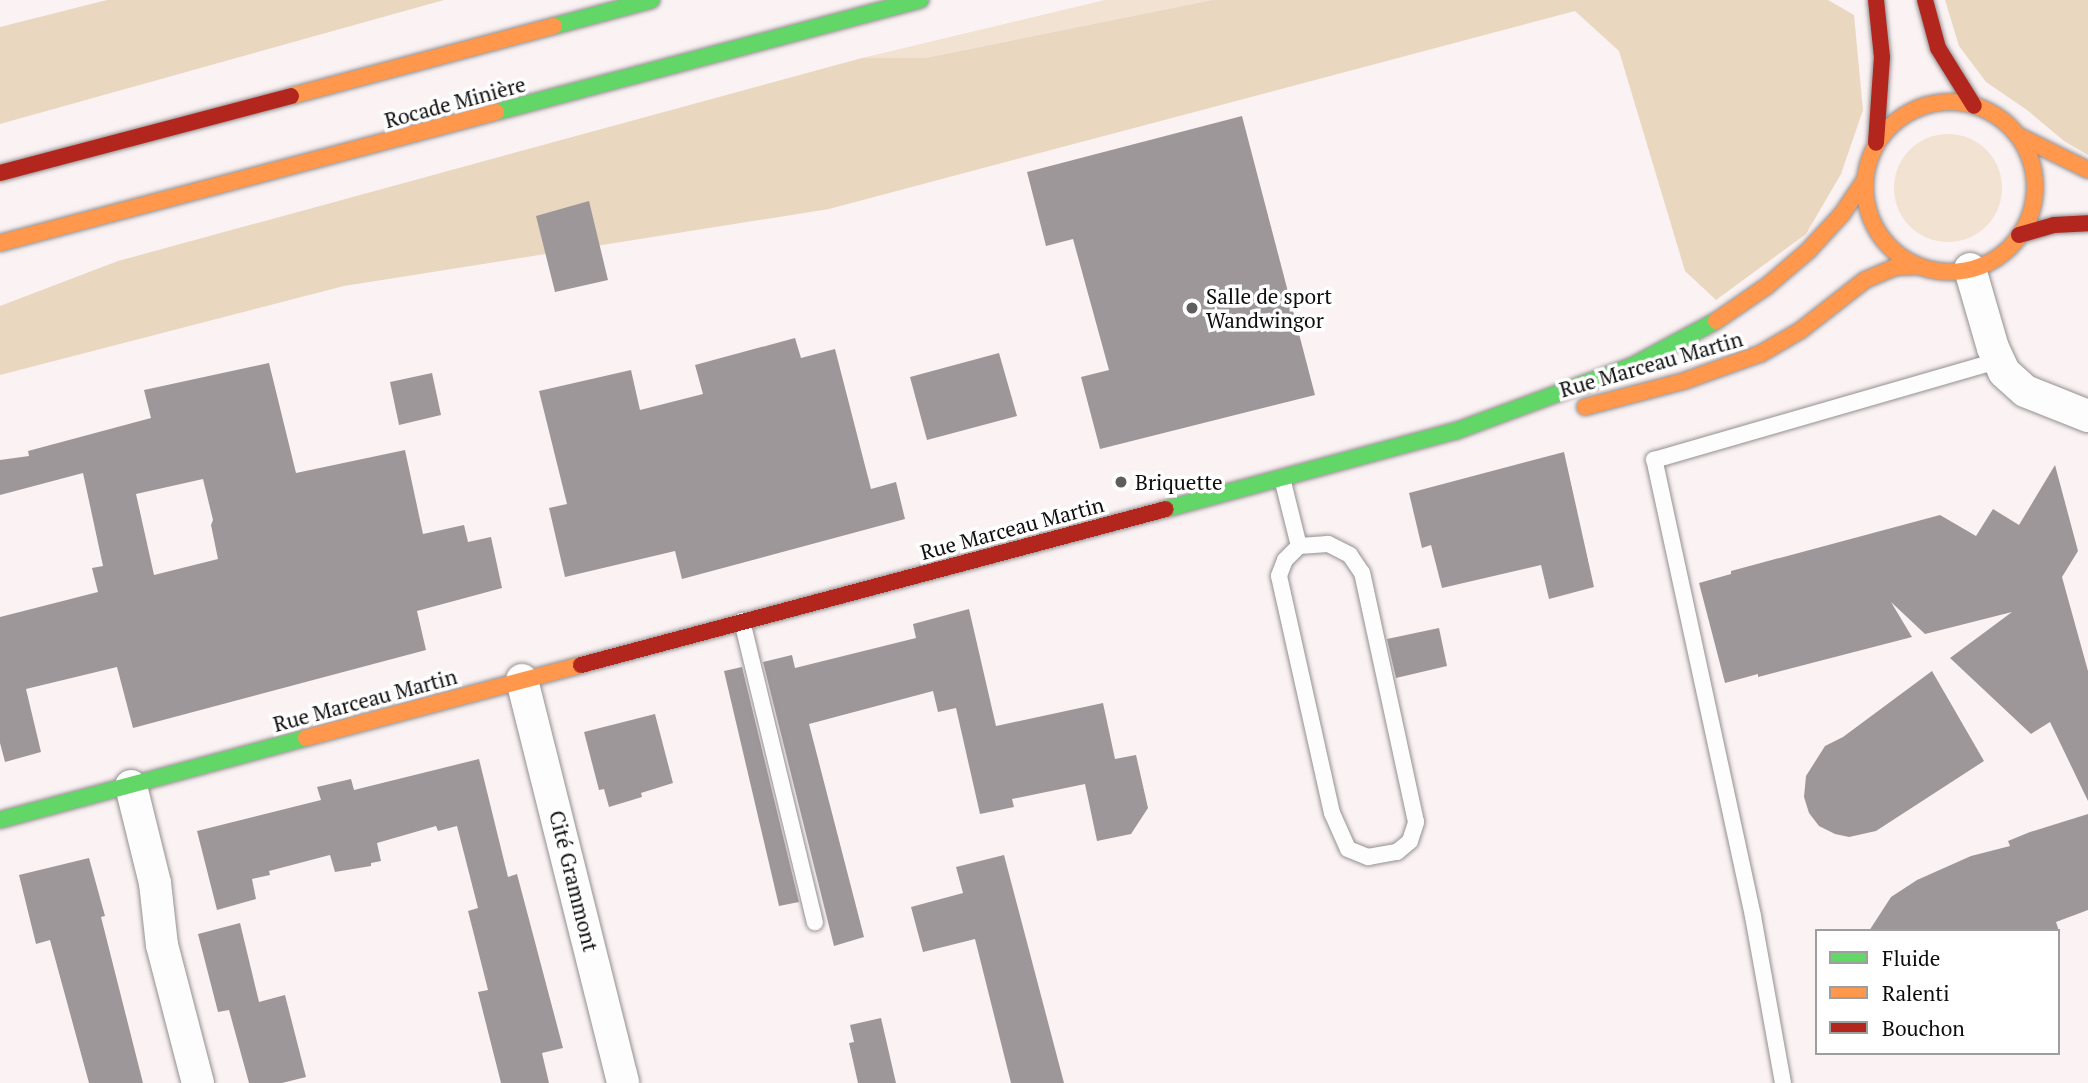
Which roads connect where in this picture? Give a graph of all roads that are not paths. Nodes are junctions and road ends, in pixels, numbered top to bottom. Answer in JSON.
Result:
{"nodes":[{"id":1,"x":652,"y":0,"type":"edge"},
{"id":2,"x":920,"y":0,"type":"edge"},
{"id":3,"x":1876,"y":0,"type":"edge"},
{"id":4,"x":1925,"y":0,"type":"edge"},
{"id":5,"x":1974,"y":106,"type":"junction"},
{"id":6,"x":2017,"y":135,"type":"junction"},
{"id":7,"x":1876,"y":143,"type":"junction"},
{"id":8,"x":2088,"y":170,"type":"edge"},
{"id":9,"x":0,"y":173,"type":"edge"},
{"id":10,"x":1864,"y":181,"type":"junction"},
{"id":11,"x":2088,"y":223,"type":"edge"},
{"id":12,"x":2019,"y":235,"type":"junction"},
{"id":13,"x":0,"y":243,"type":"edge"},
{"id":14,"x":1918,"y":266,"type":"junction"},
{"id":15,"x":1970,"y":269,"type":"junction"},
{"id":16,"x":1997,"y":361,"type":"junction"},
{"id":17,"x":1563,"y":412,"type":"dead end"},
{"id":18,"x":1542,"y":416,"type":"dead end"},
{"id":19,"x":2088,"y":416,"type":"edge"},
{"id":20,"x":1456,"y":431,"type":"junction"},
{"id":21,"x":1282,"y":478,"type":"junction"},
{"id":22,"x":1299,"y":546,"type":"junction"},
{"id":23,"x":742,"y":621,"type":"junction"},
{"id":24,"x":522,"y":680,"type":"junction"},
{"id":25,"x":131,"y":786,"type":"junction"},
{"id":26,"x":0,"y":820,"type":"edge"},
{"id":27,"x":815,"y":922,"type":"dead end"},
{"id":28,"x":198,"y":1083,"type":"edge"},
{"id":29,"x":623,"y":1083,"type":"edge"},
{"id":30,"x":1783,"y":1083,"type":"edge"}],
"edges":[{"from":1,"to":9,"type":"main road"},
{"from":2,"to":13,"type":"main road","name":"Rocade Minière"},
{"from":3,"to":7,"type":"main road"},
{"from":4,"to":5,"type":"main road"},
{"from":5,"to":6,"type":"main road","name":"Rue Marceau Martin"},
{"from":5,"to":7,"type":"main road","name":"Rue Marceau Martin"},
{"from":6,"to":8,"type":"main road","name":"Rue Marceau Martin"},
{"from":6,"to":12,"type":"main road","name":"Rue Marceau Martin"},
{"from":7,"to":10,"type":"main road","name":"Rue Marceau Martin"},
{"from":10,"to":14,"type":"main road","name":"Rue Marceau Martin"},
{"from":10,"to":20,"type":"main road","name":"Rue Marceau Martin"},
{"from":11,"to":12,"type":"main road","name":"Rue Marceau Martin"},
{"from":12,"to":15,"type":"main road","name":"Rue Marceau Martin"},
{"from":14,"to":15,"type":"main road","name":"Rue Marceau Martin"},
{"from":14,"to":17,"type":"main road","name":"Rue Marceau Martin"},
{"from":15,"to":16,"type":"street"},
{"from":16,"to":19,"type":"street"},
{"from":16,"to":30,"type":"lane"},
{"from":18,"to":20,"type":"main road","name":"Rue Marceau Martin"},
{"from":20,"to":21,"type":"main road","name":"Rue Marceau Martin"},
{"from":21,"to":22,"type":"lane"},
{"from":21,"to":23,"type":"main road","name":"Rue Marceau Martin"},
{"from":22,"to":22,"type":"lane"},
{"from":23,"to":24,"type":"main road","name":"Rue Marceau Martin"},
{"from":23,"to":27,"type":"lane"},
{"from":24,"to":25,"type":"main road","name":"Rue Marceau Martin"},
{"from":24,"to":29,"type":"street","name":"Cité Grammont"},
{"from":25,"to":26,"type":"main road","name":"Rue Marceau Martin"},
{"from":25,"to":28,"type":"street"}]}
